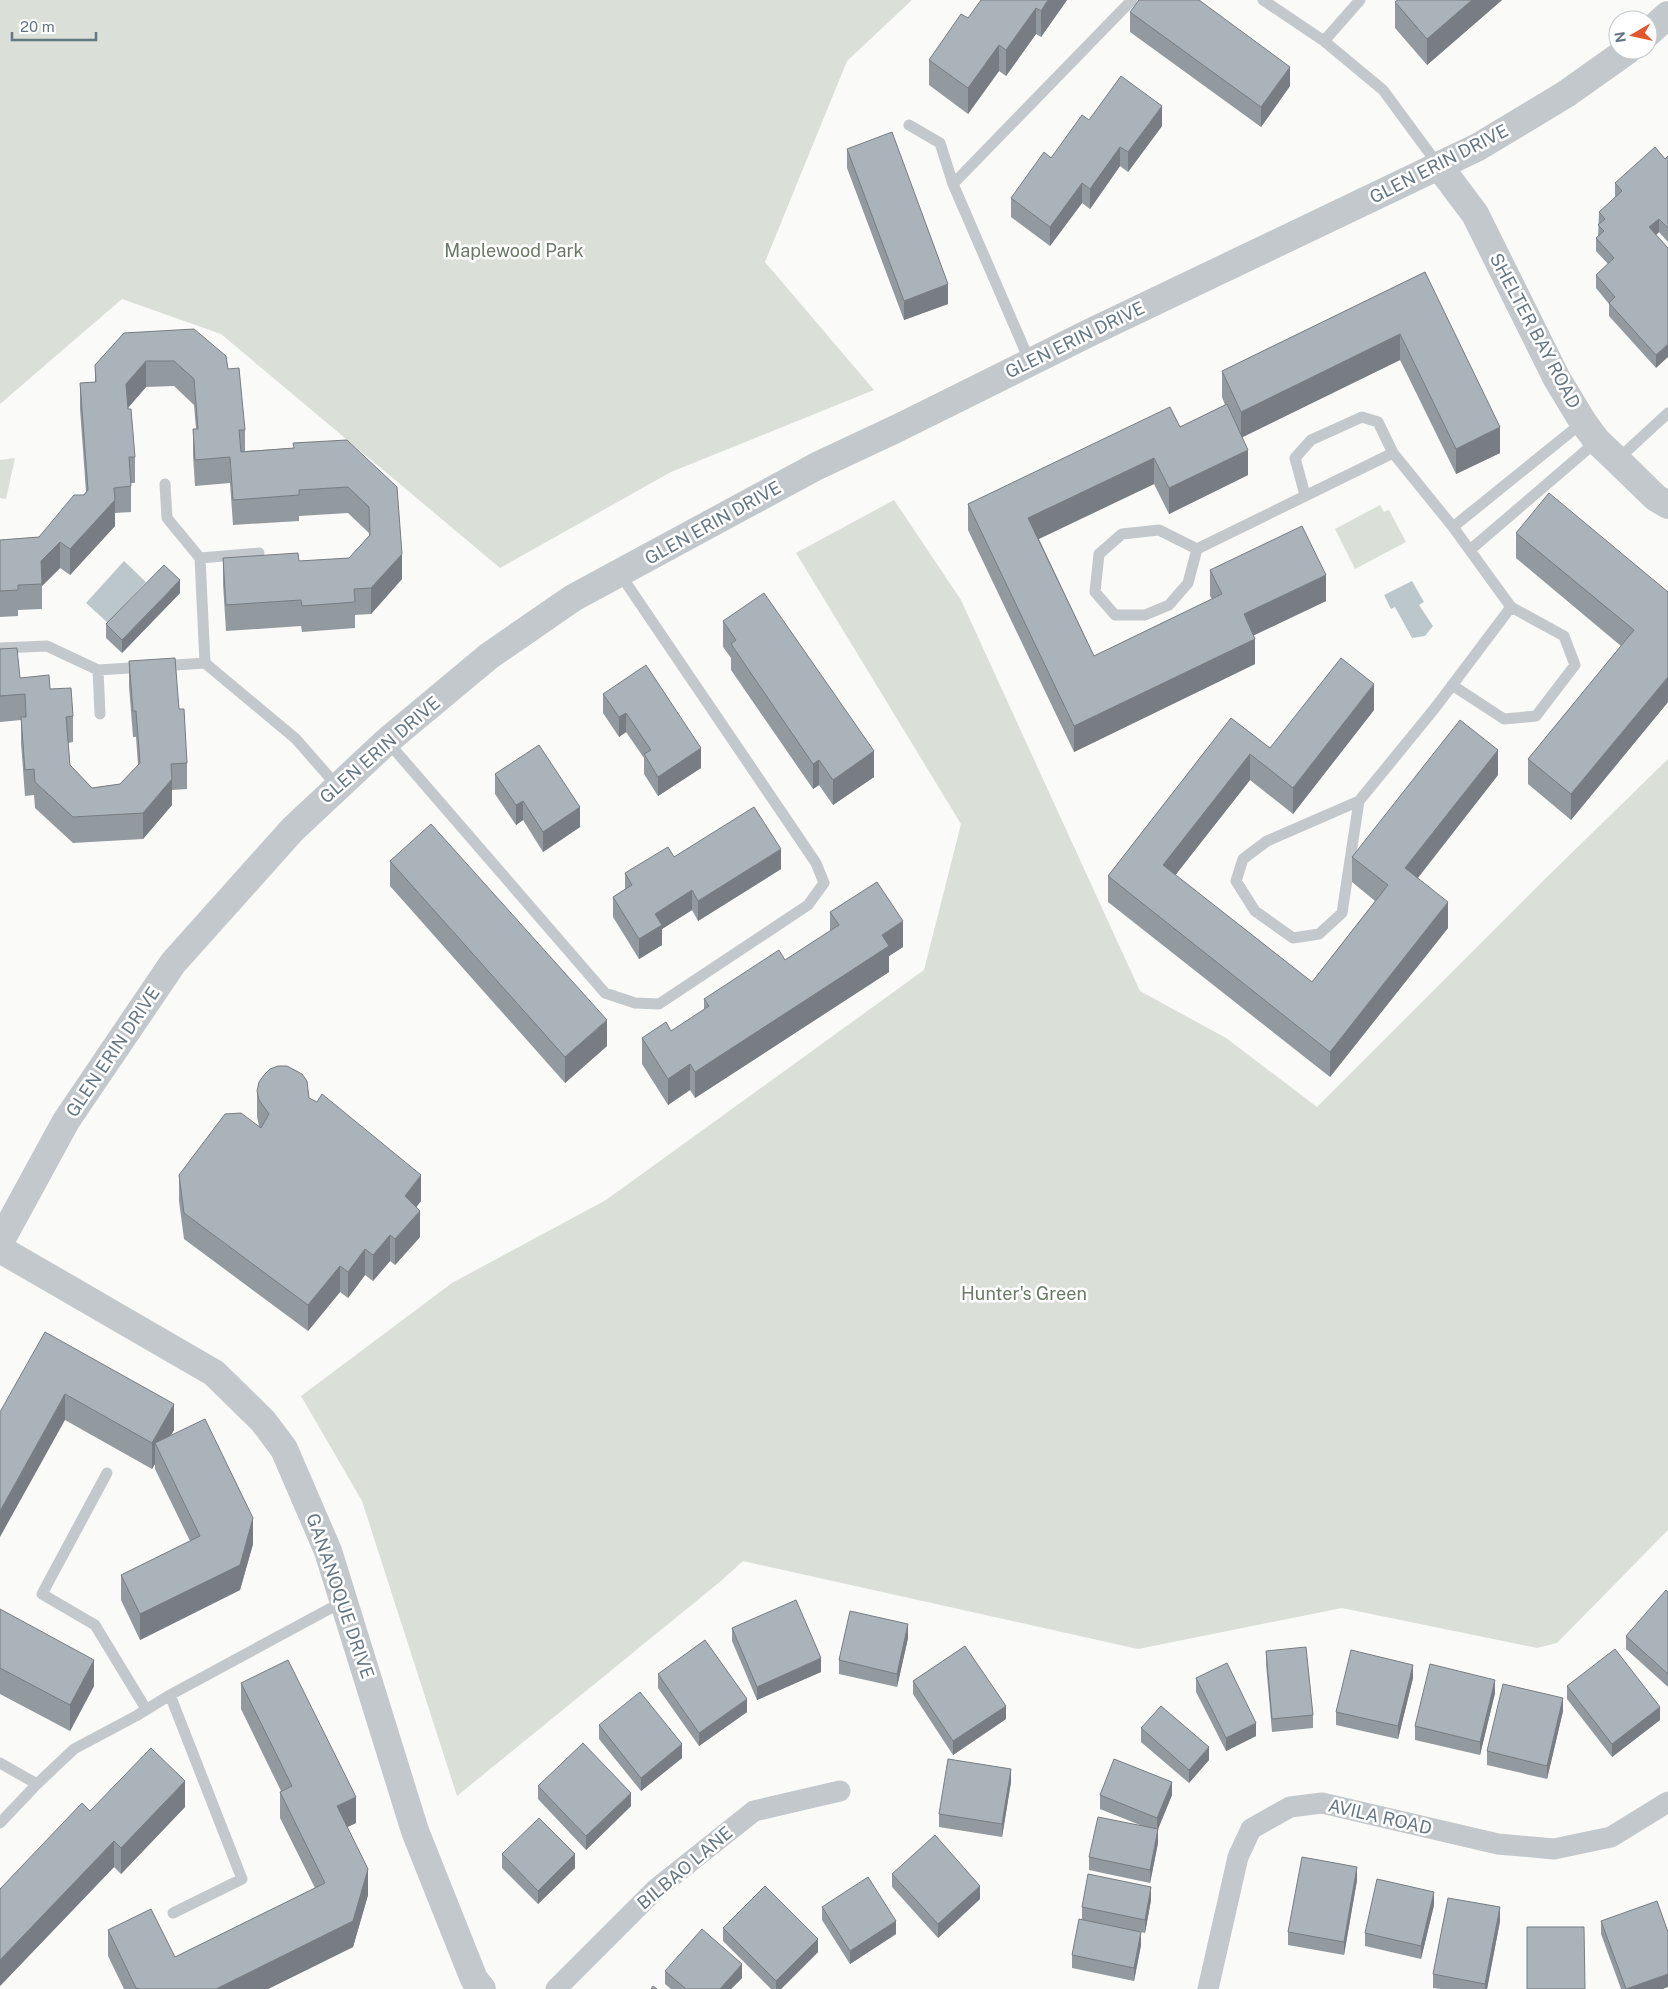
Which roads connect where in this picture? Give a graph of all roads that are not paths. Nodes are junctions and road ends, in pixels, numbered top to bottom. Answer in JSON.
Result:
{"nodes":[{"id":1,"x":1132,"y":0,"type":"edge"},
{"id":2,"x":1263,"y":0,"type":"edge"},
{"id":3,"x":1360,"y":0,"type":"edge"},
{"id":4,"x":1668,"y":15,"type":"edge"},
{"id":5,"x":1658,"y":24,"type":"edge"},
{"id":6,"x":1324,"y":41,"type":"junction"},
{"id":7,"x":1614,"y":60,"type":"edge"},
{"id":8,"x":908,"y":125,"type":"dead end"},
{"id":9,"x":1439,"y":166,"type":"junction"},
{"id":10,"x":953,"y":184,"type":"junction"},
{"id":11,"x":1030,"y":362,"type":"junction"},
{"id":12,"x":1668,"y":413,"type":"edge"},
{"id":13,"x":1590,"y":432,"type":"junction"},
{"id":14,"x":1393,"y":453,"type":"junction"},
{"id":15,"x":1617,"y":460,"type":"junction"},
{"id":16,"x":164,"y":484,"type":"dead end"},
{"id":17,"x":1305,"y":495,"type":"junction"},
{"id":18,"x":1668,"y":505,"type":"edge"},
{"id":19,"x":1453,"y":527,"type":"junction"},
{"id":20,"x":1197,"y":549,"type":"junction"},
{"id":21,"x":1470,"y":550,"type":"junction"},
{"id":22,"x":259,"y":554,"type":"edge"},
{"id":23,"x":200,"y":558,"type":"junction"},
{"id":24,"x":620,"y":574,"type":"junction"},
{"id":25,"x":1510,"y":607,"type":"junction"},
{"id":26,"x":0,"y":648,"type":"edge"},
{"id":27,"x":205,"y":663,"type":"junction"},
{"id":28,"x":98,"y":670,"type":"junction"},
{"id":29,"x":1452,"y":685,"type":"junction"},
{"id":30,"x":100,"y":714,"type":"dead end"},
{"id":31,"x":387,"y":741,"type":"junction"},
{"id":32,"x":338,"y":786,"type":"junction"},
{"id":33,"x":1359,"y":801,"type":"junction"},
{"id":34,"x":0,"y":1242,"type":"edge"},
{"id":35,"x":0,"y":1249,"type":"edge"},
{"id":36,"x":107,"y":1474,"type":"dead end"},
{"id":37,"x":344,"y":1601,"type":"junction"},
{"id":38,"x":170,"y":1695,"type":"junction"},
{"id":39,"x":146,"y":1709,"type":"junction"},
{"id":40,"x":0,"y":1763,"type":"edge"},
{"id":41,"x":37,"y":1784,"type":"junction"},
{"id":42,"x":840,"y":1791,"type":"dead end"},
{"id":43,"x":1668,"y":1802,"type":"edge"},
{"id":44,"x":0,"y":1823,"type":"edge"},
{"id":45,"x":173,"y":1913,"type":"dead end"},
{"id":46,"x":482,"y":1989,"type":"edge"},
{"id":47,"x":556,"y":1989,"type":"edge"},
{"id":48,"x":1208,"y":1989,"type":"edge"}],
"edges":[{"from":1,"to":10,"type":"lane"},
{"from":2,"to":6,"type":"lane"},
{"from":3,"to":6,"type":"lane"},
{"from":4,"to":5,"type":"street"},
{"from":6,"to":9,"type":"lane"},
{"from":7,"to":9,"type":"street","name":"GLEN ERIN DRIVE"},
{"from":8,"to":10,"type":"lane"},
{"from":9,"to":11,"type":"street","name":"GLEN ERIN DRIVE"},
{"from":9,"to":13,"type":"street","name":"SHELTER BAY ROAD"},
{"from":10,"to":11,"type":"lane"},
{"from":11,"to":24,"type":"street","name":"GLEN ERIN DRIVE"},
{"from":12,"to":15,"type":"lane"},
{"from":13,"to":15,"type":"street","name":"SHELTER BAY ROAD"},
{"from":13,"to":19,"type":"lane"},
{"from":13,"to":21,"type":"lane"},
{"from":14,"to":17,"type":"lane"},
{"from":14,"to":17,"type":"lane"},
{"from":14,"to":19,"type":"lane"},
{"from":15,"to":18,"type":"street","name":"SHELTER BAY ROAD"},
{"from":16,"to":23,"type":"lane"},
{"from":17,"to":20,"type":"lane"},
{"from":19,"to":21,"type":"lane"},
{"from":20,"to":20,"type":"lane"},
{"from":21,"to":25,"type":"lane"},
{"from":22,"to":23,"type":"lane"},
{"from":23,"to":27,"type":"lane"},
{"from":24,"to":31,"type":"street","name":"GLEN ERIN DRIVE"},
{"from":24,"to":31,"type":"lane"},
{"from":25,"to":29,"type":"lane"},
{"from":25,"to":29,"type":"lane"},
{"from":26,"to":28,"type":"lane"},
{"from":27,"to":28,"type":"lane"},
{"from":27,"to":32,"type":"lane"},
{"from":28,"to":30,"type":"lane"},
{"from":29,"to":33,"type":"lane"},
{"from":31,"to":32,"type":"street","name":"GLEN ERIN DRIVE"},
{"from":32,"to":34,"type":"street","name":"GLEN ERIN DRIVE"},
{"from":33,"to":33,"type":"lane"},
{"from":35,"to":37,"type":"street","name":"GANANOQUE DRIVE"},
{"from":36,"to":39,"type":"lane"},
{"from":37,"to":38,"type":"lane"},
{"from":37,"to":46,"type":"street","name":"GANANOQUE DRIVE"},
{"from":38,"to":39,"type":"lane"},
{"from":38,"to":45,"type":"lane"},
{"from":39,"to":41,"type":"lane"},
{"from":40,"to":41,"type":"lane"},
{"from":41,"to":44,"type":"lane"},
{"from":42,"to":47,"type":"street","name":"BILBAO LANE"},
{"from":43,"to":48,"type":"street","name":"AVILA ROAD"}]}
